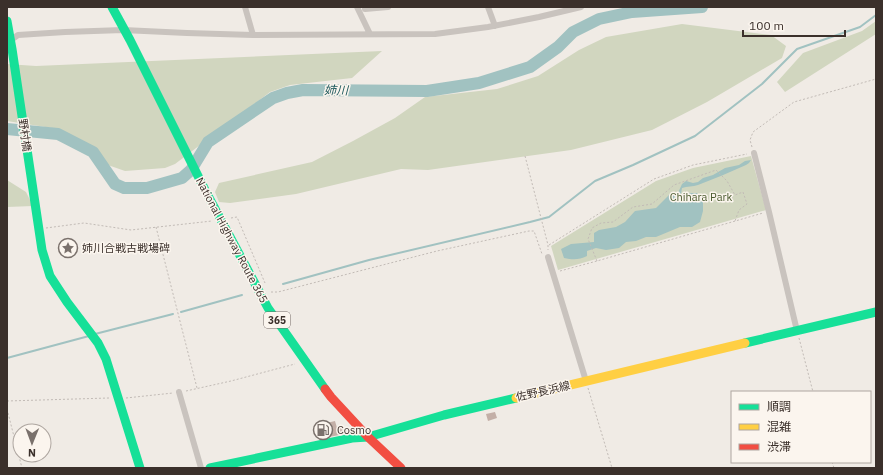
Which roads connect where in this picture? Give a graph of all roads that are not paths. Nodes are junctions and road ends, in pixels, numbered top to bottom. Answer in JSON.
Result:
{"nodes":[{"id":1,"x":112,"y":7,"type":"edge"},
{"id":2,"x":245,"y":7,"type":"edge"},
{"id":3,"x":357,"y":7,"type":"edge"},
{"id":4,"x":365,"y":7,"type":"edge"},
{"id":5,"x":388,"y":7,"type":"edge"},
{"id":6,"x":488,"y":7,"type":"edge"},
{"id":7,"x":581,"y":7,"type":"edge"},
{"id":8,"x":7,"y":21,"type":"edge"},
{"id":9,"x":495,"y":26,"type":"junction"},
{"id":10,"x":123,"y":30,"type":"junction"},
{"id":11,"x":370,"y":34,"type":"junction"},
{"id":12,"x":253,"y":35,"type":"junction"},
{"id":13,"x":11,"y":44,"type":"junction"},
{"id":14,"x":754,"y":153,"type":"road end"},
{"id":15,"x":548,"y":257,"type":"road end"},
{"id":16,"x":876,"y":312,"type":"edge"},
{"id":17,"x":797,"y":331,"type":"junction"},
{"id":18,"x":586,"y":381,"type":"junction"},
{"id":19,"x":179,"y":392,"type":"road end"},
{"id":20,"x":368,"y":437,"type":"junction"},
{"id":21,"x":140,"y":468,"type":"edge"},
{"id":22,"x":201,"y":468,"type":"edge"},
{"id":23,"x":210,"y":468,"type":"edge"},
{"id":24,"x":401,"y":468,"type":"edge"}],
"edges":[{"from":1,"to":10,"type":"main road","name":"National Highway Route 365","number":"365"},
{"from":2,"to":12,"type":"street"},
{"from":3,"to":11,"type":"street"},
{"from":4,"to":5,"type":"street"},
{"from":6,"to":9,"type":"street"},
{"from":7,"to":9,"type":"street"},
{"from":8,"to":13,"type":"main road","name":"野村橋"},
{"from":9,"to":11,"type":"street"},
{"from":10,"to":12,"type":"street"},
{"from":10,"to":13,"type":"street"},
{"from":10,"to":20,"type":"main road","name":"National Highway Route 365","number":"365"},
{"from":11,"to":12,"type":"street"},
{"from":13,"to":21,"type":"main road","name":"野村橋"},
{"from":14,"to":17,"type":"street"},
{"from":15,"to":18,"type":"street"},
{"from":16,"to":17,"type":"main road","name":"佐野長浜線"},
{"from":17,"to":18,"type":"main road","name":"佐野長浜線"},
{"from":18,"to":20,"type":"main road","name":"佐野長浜線"},
{"from":19,"to":22,"type":"street"},
{"from":20,"to":23,"type":"main road","name":"佐野長浜線"},
{"from":20,"to":24,"type":"main road","name":"National Highway Route 365","number":"365"}]}
